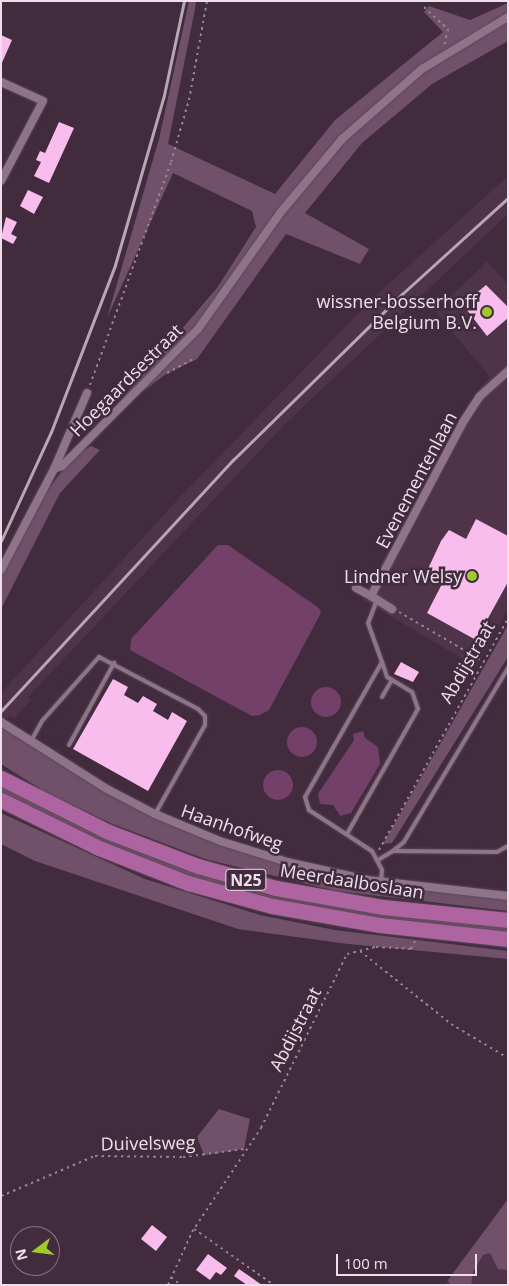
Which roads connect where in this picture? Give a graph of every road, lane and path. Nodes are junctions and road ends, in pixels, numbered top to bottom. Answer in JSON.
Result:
{"nodes":[{"id":1,"x":208,"y":1,"type":"edge"},
{"id":2,"x":424,"y":7,"type":"dead end"},
{"id":3,"x":508,"y":17,"type":"edge"},
{"id":4,"x":436,"y":60,"type":"junction"},
{"id":5,"x":1,"y":82,"type":"edge"},
{"id":6,"x":1,"y":181,"type":"edge"},
{"id":7,"x":508,"y":371,"type":"edge"},
{"id":8,"x":87,"y":393,"type":"joint"},
{"id":9,"x":54,"y":469,"type":"junction"},
{"id":10,"x":1,"y":570,"type":"edge"},
{"id":11,"x":356,"y":588,"type":"dead end"},
{"id":12,"x":374,"y":598,"type":"junction"},
{"id":13,"x":392,"y":608,"type":"joint"},
{"id":14,"x":508,"y":618,"type":"edge"},
{"id":15,"x":483,"y":661,"type":"junction"},
{"id":16,"x":382,"y":662,"type":"junction"},
{"id":17,"x":114,"y":663,"type":"junction"},
{"id":18,"x":508,"y":668,"type":"edge"},
{"id":19,"x":392,"y":680,"type":"junction"},
{"id":20,"x":382,"y":697,"type":"dead end"},
{"id":21,"x":1,"y":722,"type":"edge"},
{"id":22,"x":30,"y":741,"type":"junction"},
{"id":23,"x":69,"y":745,"type":"dead end"},
{"id":24,"x":1,"y":778,"type":"edge"},
{"id":25,"x":1,"y":800,"type":"edge"},
{"id":26,"x":155,"y":814,"type":"junction"},
{"id":27,"x":347,"y":834,"type":"junction"},
{"id":28,"x":508,"y":846,"type":"edge"},
{"id":29,"x":393,"y":852,"type":"junction"},
{"id":30,"x":378,"y":860,"type":"junction"},
{"id":31,"x":382,"y":882,"type":"junction"},
{"id":32,"x":508,"y":896,"type":"edge"},
{"id":33,"x":508,"y":920,"type":"edge"},
{"id":34,"x":416,"y":939,"type":"dead end"},
{"id":35,"x":508,"y":939,"type":"edge"},
{"id":36,"x":360,"y":950,"type":"junction"},
{"id":37,"x":508,"y":1058,"type":"edge"},
{"id":38,"x":244,"y":1149,"type":"junction"},
{"id":39,"x":1,"y":1196,"type":"edge"},
{"id":40,"x":194,"y":1229,"type":"junction"},
{"id":41,"x":171,"y":1277,"type":"junction"},
{"id":42,"x":168,"y":1285,"type":"edge"},
{"id":43,"x":181,"y":1285,"type":"edge"},
{"id":44,"x":274,"y":1285,"type":"edge"}],
"edges":[{"from":1,"to":8,"type":"path"},
{"from":2,"to":4,"type":"path"},
{"from":3,"to":4,"type":"street","name":"Hoegaardsestraat"},
{"from":4,"to":9,"type":"street","name":"Hoegaardsestraat"},
{"from":5,"to":6,"type":"street"},
{"from":7,"to":12,"type":"street","name":"Evenementenlaan"},
{"from":8,"to":9,"type":"street"},
{"from":9,"to":10,"type":"street","name":"Hoegaardsestraat"},
{"from":11,"to":12,"type":"street"},
{"from":12,"to":13,"type":"street"},
{"from":12,"to":16,"type":"lane"},
{"from":13,"to":15,"type":"path"},
{"from":14,"to":15,"type":"path","name":"Abdijstraat"},
{"from":15,"to":30,"type":"path","name":"Abdijstraat"},
{"from":16,"to":19,"type":"lane"},
{"from":16,"to":27,"type":"lane"},
{"from":17,"to":22,"type":"lane"},
{"from":17,"to":23,"type":"lane"},
{"from":17,"to":26,"type":"lane"},
{"from":18,"to":29,"type":"lane"},
{"from":19,"to":20,"type":"lane"},
{"from":19,"to":27,"type":"lane"},
{"from":21,"to":22,"type":"street","name":"Haanhofweg"},
{"from":22,"to":26,"type":"street","name":"Haanhofweg"},
{"from":24,"to":33,"type":"highway","name":"Meerdaalboslaan","number":"N25"},
{"from":25,"to":35,"type":"highway","number":"N25"},
{"from":26,"to":31,"type":"street","name":"Haanhofweg"},
{"from":27,"to":30,"type":"lane"},
{"from":28,"to":29,"type":"lane"},
{"from":29,"to":30,"type":"lane"},
{"from":30,"to":31,"type":"lane"},
{"from":31,"to":32,"type":"street","name":"Haanhofweg"},
{"from":34,"to":36,"type":"path"},
{"from":36,"to":37,"type":"path"},
{"from":36,"to":38,"type":"path","name":"Abdijstraat"},
{"from":38,"to":39,"type":"path","name":"Duivelsweg"},
{"from":38,"to":40,"type":"path","name":"Abdijstraat"},
{"from":40,"to":41,"type":"path","name":"Abdijstraat"},
{"from":40,"to":44,"type":"path"},
{"from":41,"to":42,"type":"path","name":"Abdijstraat"},
{"from":41,"to":43,"type":"path"}]}
